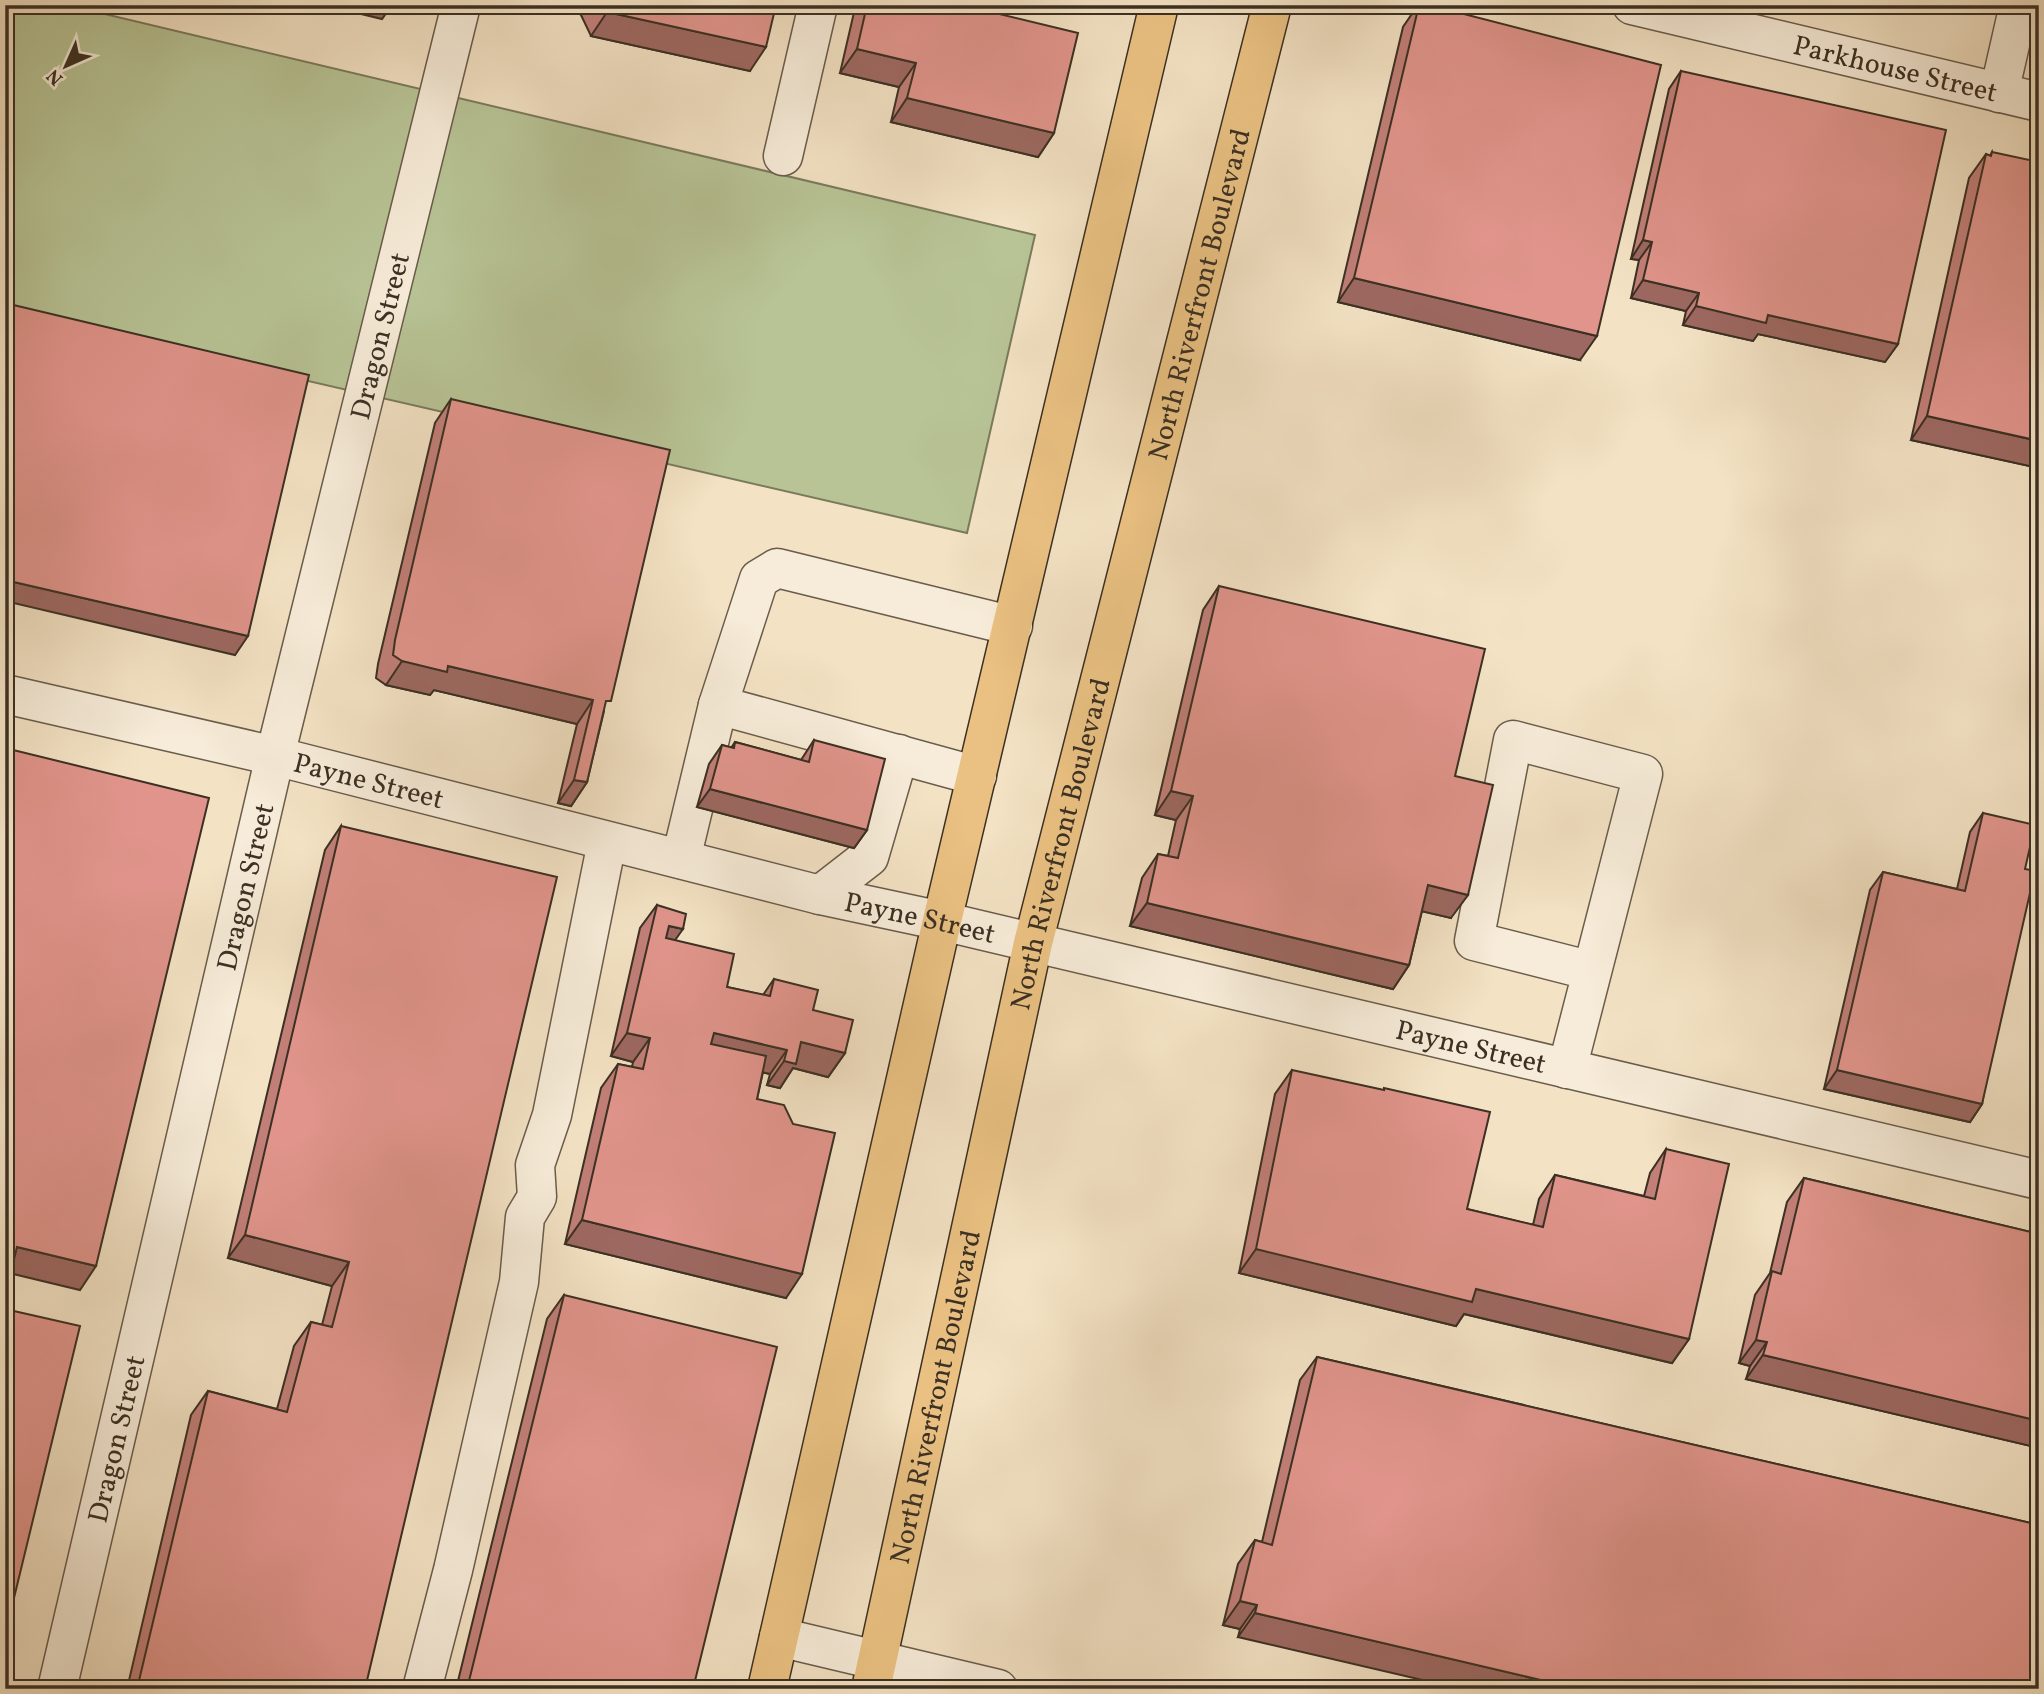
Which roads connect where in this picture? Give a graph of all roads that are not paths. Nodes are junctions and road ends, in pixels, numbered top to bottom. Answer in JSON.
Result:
{"nodes":[{"id":1,"x":461,"y":5,"type":"edge"},
{"id":2,"x":818,"y":5,"type":"edge"},
{"id":3,"x":1159,"y":5,"type":"edge"},
{"id":4,"x":1272,"y":5,"type":"edge"},
{"id":5,"x":1632,"y":5,"type":"edge"},
{"id":6,"x":2019,"y":5,"type":"edge"},
{"id":7,"x":1999,"y":93,"type":"junction"},
{"id":8,"x":2039,"y":102,"type":"edge"},
{"id":9,"x":783,"y":156,"type":"dead end"},
{"id":10,"x":1013,"y":626,"type":"junction"},
{"id":11,"x":5,"y":694,"type":"edge"},
{"id":12,"x":718,"y":705,"type":"junction"},
{"id":13,"x":899,"y":754,"type":"junction"},
{"id":14,"x":275,"y":756,"type":"junction"},
{"id":15,"x":977,"y":776,"type":"junction"},
{"id":16,"x":607,"y":842,"type":"junction"},
{"id":17,"x":681,"y":859,"type":"junction"},
{"id":18,"x":820,"y":895,"type":"junction"},
{"id":19,"x":942,"y":921,"type":"junction"},
{"id":20,"x":1033,"y":943,"type":"junction"},
{"id":21,"x":1592,"y":971,"type":"junction"},
{"id":22,"x":1567,"y":1069,"type":"junction"},
{"id":23,"x":2038,"y":1176,"type":"edge"},
{"id":24,"x":779,"y":1637,"type":"junction"},
{"id":25,"x":874,"y":1675,"type":"edge"},
{"id":26,"x":57,"y":1689,"type":"edge"},
{"id":27,"x":422,"y":1689,"type":"edge"},
{"id":28,"x":766,"y":1689,"type":"edge"},
{"id":29,"x":998,"y":1689,"type":"edge"}],
"edges":[{"from":1,"to":14,"type":"street","name":"Dragon Street"},
{"from":2,"to":9,"type":"street"},
{"from":3,"to":10,"type":"main road"},
{"from":4,"to":20,"type":"main road","name":"North Riverfront Boulevard"},
{"from":5,"to":7,"type":"street","name":"Parkhouse Street"},
{"from":6,"to":7,"type":"street"},
{"from":7,"to":8,"type":"street","name":"Parkhouse Street"},
{"from":10,"to":12,"type":"street"},
{"from":10,"to":15,"type":"main road"},
{"from":11,"to":14,"type":"street","name":"Payne Street"},
{"from":12,"to":13,"type":"street"},
{"from":12,"to":17,"type":"street"},
{"from":13,"to":15,"type":"street"},
{"from":13,"to":18,"type":"street"},
{"from":14,"to":16,"type":"street","name":"Payne Street"},
{"from":14,"to":26,"type":"street","name":"Dragon Street"},
{"from":15,"to":19,"type":"main road"},
{"from":16,"to":17,"type":"street","name":"Payne Street"},
{"from":16,"to":27,"type":"street"},
{"from":17,"to":18,"type":"street","name":"Payne Street"},
{"from":18,"to":19,"type":"street","name":"Payne Street"},
{"from":19,"to":20,"type":"street","name":"Payne Street"},
{"from":19,"to":24,"type":"main road"},
{"from":20,"to":22,"type":"street","name":"Payne Street"},
{"from":20,"to":25,"type":"main road","name":"North Riverfront Boulevard"},
{"from":21,"to":21,"type":"street"},
{"from":21,"to":22,"type":"street"},
{"from":22,"to":23,"type":"street","name":"Payne Street"},
{"from":24,"to":25,"type":"street"},
{"from":24,"to":28,"type":"main road"},
{"from":25,"to":29,"type":"street"}]}
